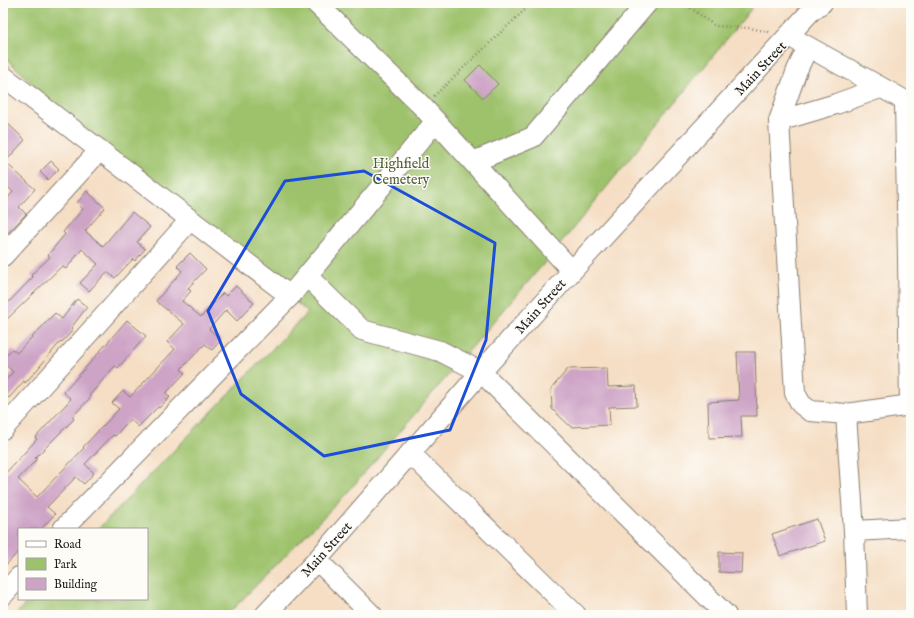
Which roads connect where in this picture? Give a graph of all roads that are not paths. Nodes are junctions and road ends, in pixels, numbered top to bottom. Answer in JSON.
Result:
{"nodes":[{"id":1,"x":316,"y":3,"type":"edge"},
{"id":2,"x":647,"y":3,"type":"edge"},
{"id":3,"x":822,"y":3,"type":"edge"},
{"id":4,"x":789,"y":36,"type":"junction"},
{"id":5,"x":808,"y":47,"type":"junction"},
{"id":6,"x":5,"y":82,"type":"edge"},
{"id":7,"x":880,"y":88,"type":"junction"},
{"id":8,"x":908,"y":103,"type":"edge"},
{"id":9,"x":436,"y":121,"type":"junction"},
{"id":10,"x":779,"y":121,"type":"junction"},
{"id":11,"x":99,"y":151,"type":"junction"},
{"id":12,"x":473,"y":162,"type":"junction"},
{"id":13,"x":190,"y":220,"type":"junction"},
{"id":14,"x":3,"y":256,"type":"edge"},
{"id":15,"x":909,"y":258,"type":"edge"},
{"id":16,"x":572,"y":271,"type":"junction"},
{"id":17,"x":307,"y":276,"type":"junction"},
{"id":18,"x":290,"y":296,"type":"junction"},
{"id":19,"x":481,"y":372,"type":"junction"},
{"id":20,"x":910,"y":405,"type":"edge"},
{"id":21,"x":846,"y":414,"type":"junction"},
{"id":22,"x":3,"y":429,"type":"edge"},
{"id":23,"x":410,"y":453,"type":"junction"},
{"id":24,"x":64,"y":528,"type":"edge"},
{"id":25,"x":911,"y":528,"type":"edge"},
{"id":26,"x":854,"y":531,"type":"junction"},
{"id":27,"x":318,"y":560,"type":"junction"},
{"id":28,"x":18,"y":578,"type":"edge"},
{"id":29,"x":3,"y":595,"type":"edge"},
{"id":30,"x":565,"y":611,"type":"edge"},
{"id":31,"x":265,"y":615,"type":"edge"},
{"id":32,"x":372,"y":615,"type":"edge"},
{"id":33,"x":726,"y":615,"type":"edge"},
{"id":34,"x":857,"y":615,"type":"edge"}],
"edges":[{"from":1,"to":9,"type":"street"},
{"from":2,"to":12,"type":"street"},
{"from":3,"to":4,"type":"street","name":"Main Street"},
{"from":4,"to":5,"type":"street"},
{"from":4,"to":16,"type":"street","name":"Main Street"},
{"from":5,"to":7,"type":"street"},
{"from":5,"to":10,"type":"street"},
{"from":6,"to":11,"type":"street"},
{"from":7,"to":8,"type":"street"},
{"from":7,"to":10,"type":"street"},
{"from":8,"to":15,"type":"street"},
{"from":9,"to":12,"type":"street"},
{"from":9,"to":17,"type":"street"},
{"from":10,"to":21,"type":"street"},
{"from":11,"to":13,"type":"street"},
{"from":11,"to":14,"type":"street"},
{"from":12,"to":16,"type":"street"},
{"from":13,"to":18,"type":"street"},
{"from":13,"to":22,"type":"street"},
{"from":15,"to":20,"type":"street"},
{"from":16,"to":19,"type":"street","name":"Main Street"},
{"from":17,"to":18,"type":"street"},
{"from":17,"to":19,"type":"street"},
{"from":18,"to":24,"type":"street"},
{"from":19,"to":23,"type":"street","name":"Main Street"},
{"from":19,"to":33,"type":"street"},
{"from":20,"to":21,"type":"street"},
{"from":21,"to":26,"type":"street"},
{"from":23,"to":27,"type":"street","name":"Main Street"},
{"from":23,"to":30,"type":"street"},
{"from":25,"to":26,"type":"street"},
{"from":26,"to":34,"type":"street"},
{"from":27,"to":31,"type":"street","name":"Main Street"},
{"from":27,"to":32,"type":"street"},
{"from":28,"to":29,"type":"street"}]}
